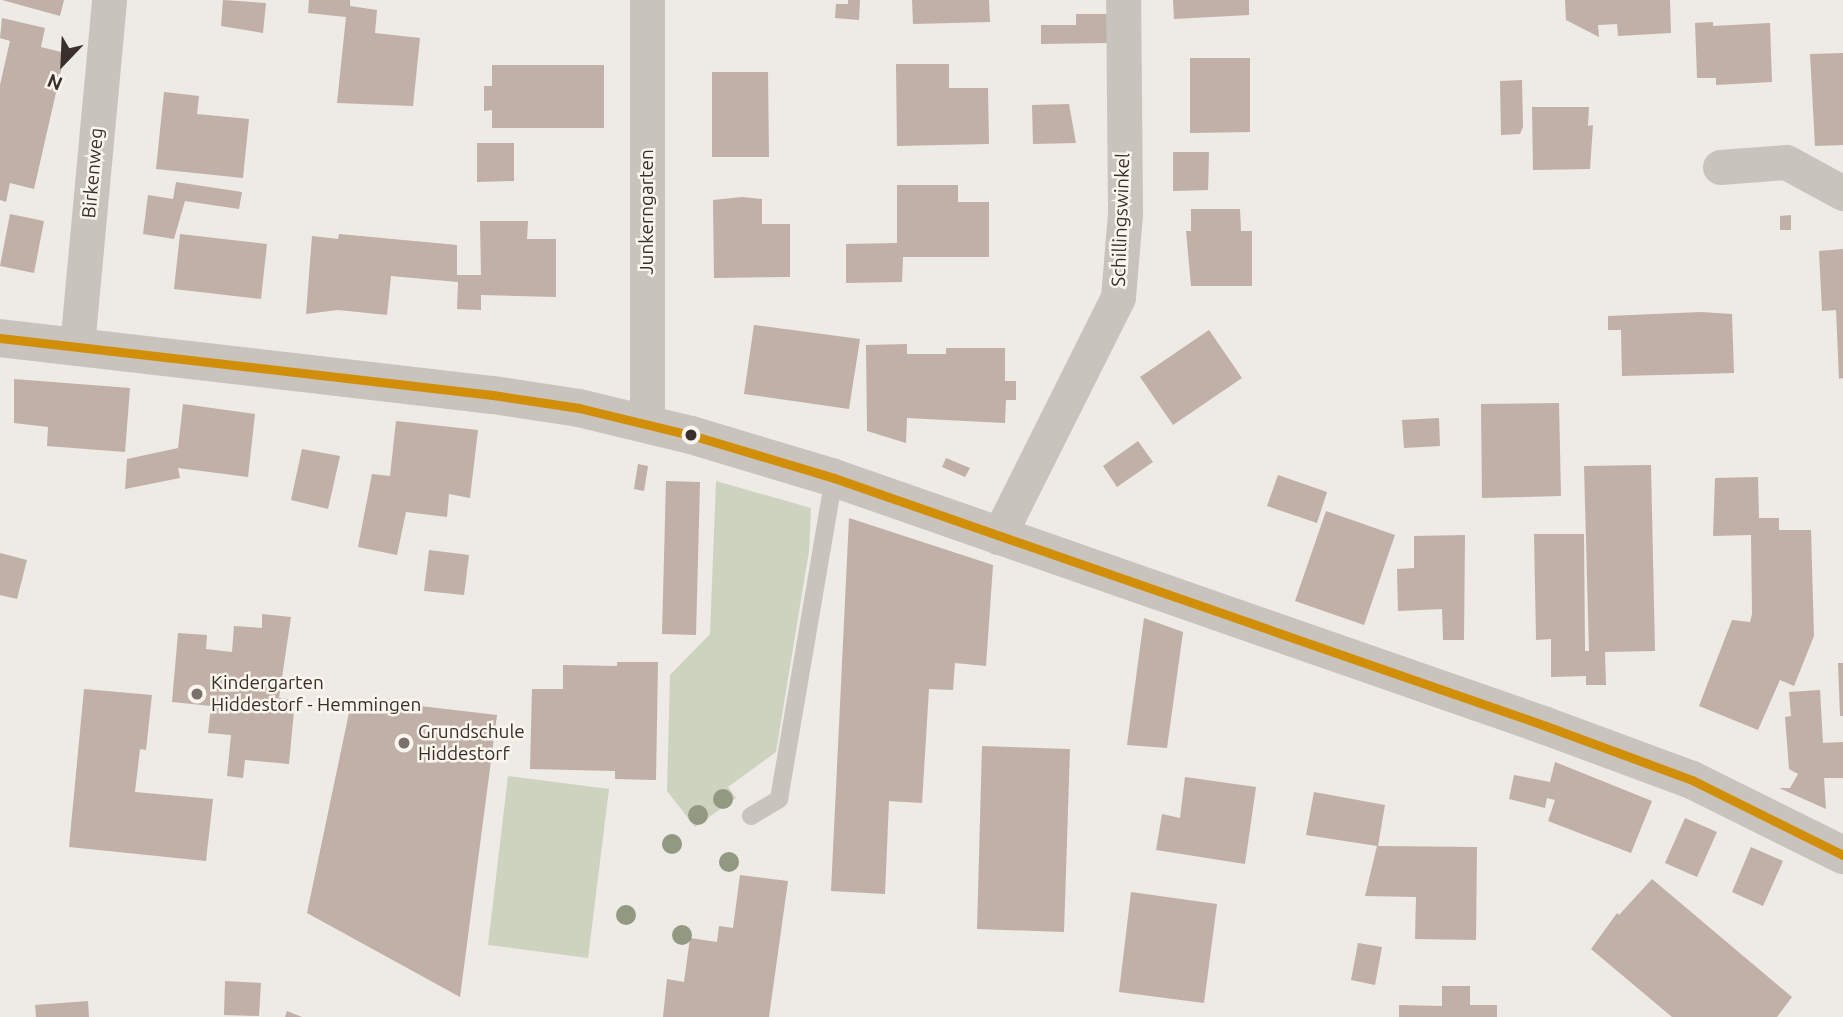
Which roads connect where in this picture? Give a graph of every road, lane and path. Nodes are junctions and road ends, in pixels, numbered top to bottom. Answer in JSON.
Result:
{"nodes":[{"id":1,"x":109,"y":0,"type":"edge"},
{"id":2,"x":647,"y":0,"type":"edge"},
{"id":3,"x":1122,"y":0,"type":"edge"},
{"id":4,"x":1720,"y":167,"type":"dead end"},
{"id":5,"x":1843,"y":193,"type":"edge"},
{"id":6,"x":0,"y":338,"type":"edge"},
{"id":7,"x":77,"y":346,"type":"junction"},
{"id":8,"x":647,"y":424,"type":"junction"},
{"id":9,"x":834,"y":478,"type":"junction"},
{"id":10,"x":998,"y":537,"type":"junction"},
{"id":11,"x":751,"y":816,"type":"dead end"},
{"id":12,"x":1843,"y":855,"type":"edge"}],
"edges":[{"from":1,"to":7,"type":"street","name":"Birkenweg"},
{"from":2,"to":8,"type":"street","name":"Junkerngarten"},
{"from":3,"to":10,"type":"street","name":"Schillingswinkel"},
{"from":4,"to":5,"type":"street"},
{"from":6,"to":7,"type":"street"},
{"from":7,"to":8,"type":"street"},
{"from":8,"to":9,"type":"street"},
{"from":9,"to":10,"type":"street"},
{"from":9,"to":11,"type":"lane"},
{"from":10,"to":12,"type":"street"}]}
